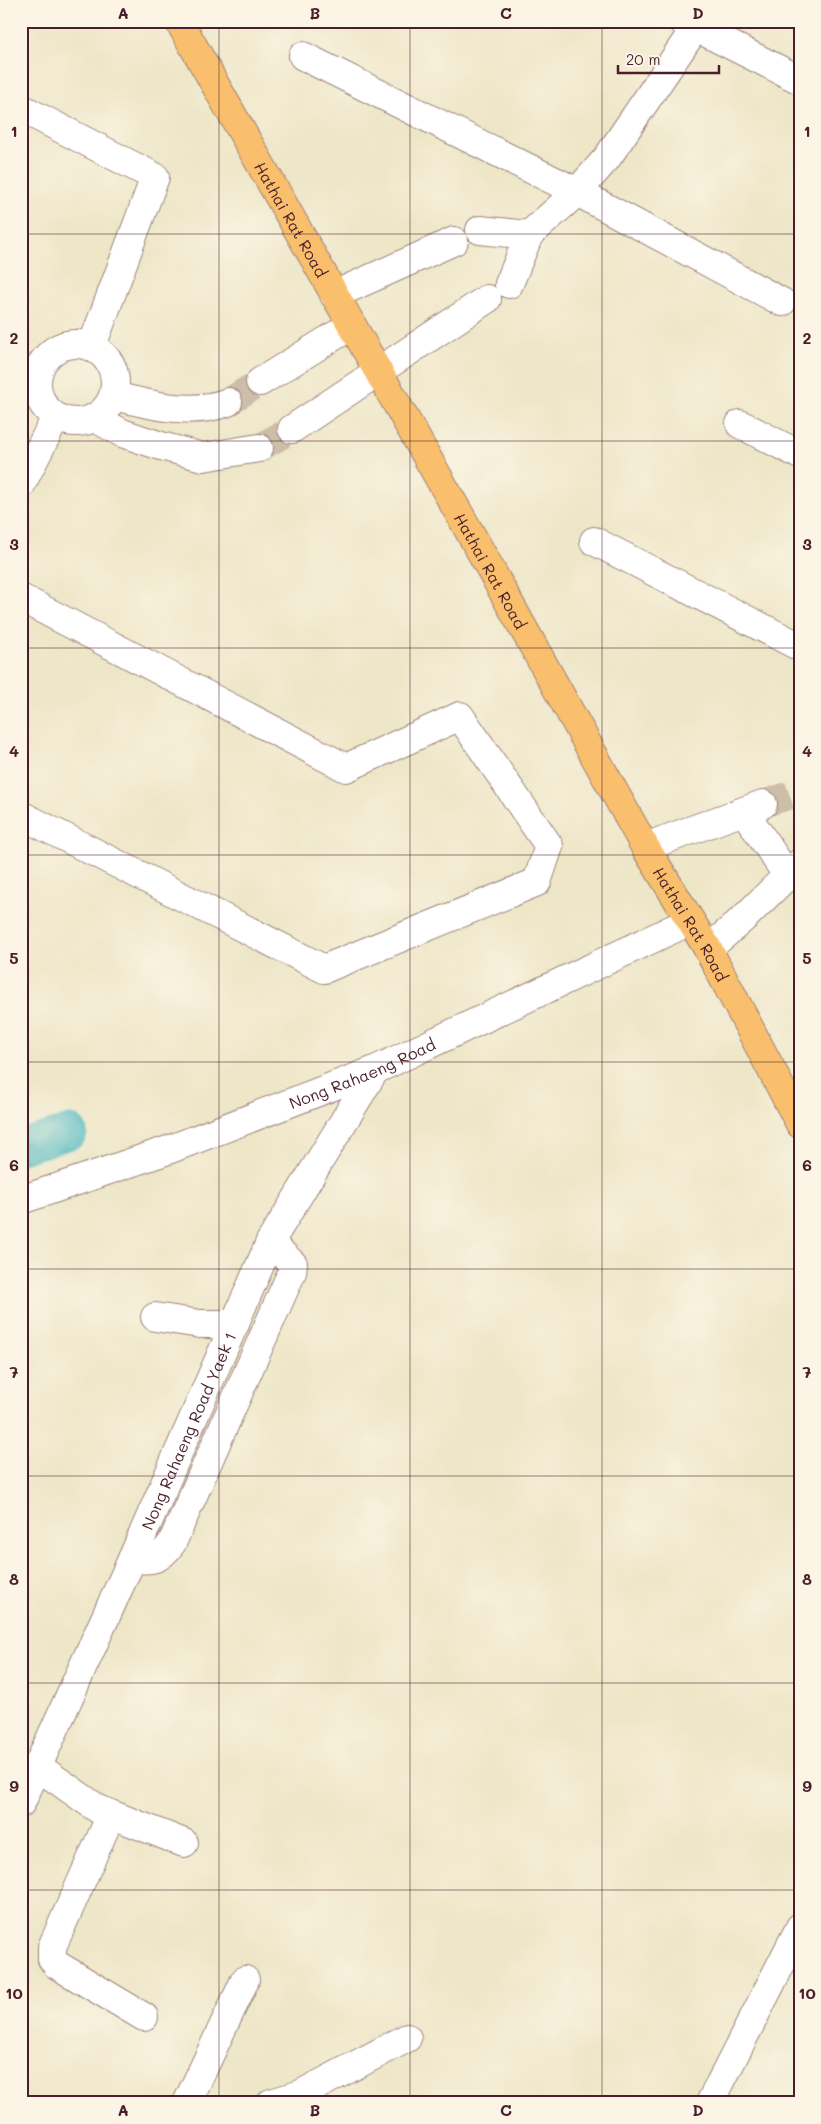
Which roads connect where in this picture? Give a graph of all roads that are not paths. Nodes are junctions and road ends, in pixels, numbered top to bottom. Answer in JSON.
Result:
{"nodes":[{"id":1,"x":179,"y":21,"type":"edge"},
{"id":2,"x":693,"y":23,"type":"edge"},
{"id":3,"x":303,"y":56,"type":"dead end"},
{"id":4,"x":800,"y":80,"type":"edge"},
{"id":5,"x":21,"y":108,"type":"edge"},
{"id":6,"x":578,"y":192,"type":"junction"},
{"id":7,"x":480,"y":230,"type":"dead end"},
{"id":8,"x":529,"y":234,"type":"junction"},
{"id":9,"x":454,"y":241,"type":"dead end"},
{"id":10,"x":334,"y":295,"type":"junction"},
{"id":11,"x":782,"y":302,"type":"dead end"},
{"id":12,"x":352,"y":325,"type":"junction"},
{"id":13,"x":92,"y":346,"type":"junction"},
{"id":14,"x":31,"y":360,"type":"edge"},
{"id":15,"x":379,"y":373,"type":"junction"},
{"id":16,"x":260,"y":382,"type":"tunnel mouth"},
{"id":17,"x":114,"y":396,"type":"junction"},
{"id":18,"x":228,"y":402,"type":"tunnel mouth"},
{"id":19,"x":56,"y":417,"type":"junction"},
{"id":20,"x":95,"y":418,"type":"junction"},
{"id":21,"x":740,"y":424,"type":"dead end"},
{"id":22,"x":292,"y":429,"type":"tunnel mouth"},
{"id":23,"x":259,"y":448,"type":"tunnel mouth"},
{"id":24,"x":800,"y":455,"type":"edge"},
{"id":25,"x":21,"y":485,"type":"edge"},
{"id":26,"x":594,"y":542,"type":"dead end"},
{"id":27,"x":21,"y":598,"type":"edge"},
{"id":28,"x":800,"y":647,"type":"edge"},
{"id":29,"x":21,"y":815,"type":"edge"},
{"id":30,"x":645,"y":848,"type":"junction"},
{"id":31,"x":794,"y":869,"type":"edge"},
{"id":32,"x":690,"y":921,"type":"junction"},
{"id":33,"x":708,"y":948,"type":"junction"},
{"id":34,"x":375,"y":1070,"type":"junction"},
{"id":35,"x":800,"y":1124,"type":"edge"},
{"id":36,"x":23,"y":1194,"type":"edge"},
{"id":37,"x":270,"y":1242,"type":"junction"},
{"id":38,"x":155,"y":1317,"type":"dead end"},
{"id":39,"x":235,"y":1324,"type":"junction"},
{"id":40,"x":132,"y":1559,"type":"junction"},
{"id":41,"x":37,"y":1766,"type":"junction"},
{"id":42,"x":21,"y":1804,"type":"edge"},
{"id":43,"x":111,"y":1815,"type":"junction"},
{"id":44,"x":184,"y":1843,"type":"dead end"},
{"id":45,"x":800,"y":1926,"type":"edge"},
{"id":46,"x":245,"y":1980,"type":"dead end"},
{"id":47,"x":144,"y":2017,"type":"dead end"},
{"id":48,"x":407,"y":2038,"type":"dead end"},
{"id":49,"x":196,"y":2101,"type":"edge"},
{"id":50,"x":271,"y":2103,"type":"edge"},
{"id":51,"x":710,"y":2103,"type":"edge"}],
"edges":[{"from":1,"to":10,"type":"main road","name":"Hathai Rat Road"},
{"from":2,"to":4,"type":"street"},
{"from":2,"to":6,"type":"street"},
{"from":3,"to":6,"type":"street"},
{"from":5,"to":13,"type":"street"},
{"from":6,"to":8,"type":"street"},
{"from":6,"to":11,"type":"street"},
{"from":7,"to":8,"type":"street"},
{"from":8,"to":15,"type":"street"},
{"from":9,"to":10,"type":"street"},
{"from":10,"to":12,"type":"main road","name":"Hathai Rat Road"},
{"from":12,"to":15,"type":"main road","name":"Hathai Rat Road"},
{"from":12,"to":16,"type":"street"},
{"from":13,"to":14,"type":"street"},
{"from":13,"to":17,"type":"street"},
{"from":14,"to":19,"type":"street"},
{"from":15,"to":22,"type":"street"},
{"from":15,"to":30,"type":"main road","name":"Hathai Rat Road"},
{"from":17,"to":18,"type":"street"},
{"from":17,"to":20,"type":"street"},
{"from":19,"to":20,"type":"street"},
{"from":19,"to":25,"type":"street"},
{"from":20,"to":23,"type":"street"},
{"from":21,"to":24,"type":"street"},
{"from":26,"to":28,"type":"street"},
{"from":27,"to":29,"type":"street"},
{"from":30,"to":31,"type":"street"},
{"from":30,"to":32,"type":"main road","name":"Hathai Rat Road"},
{"from":31,"to":33,"type":"street"},
{"from":32,"to":33,"type":"main road","name":"Hathai Rat Road"},
{"from":32,"to":34,"type":"street","name":"Nong Rahaeng Road"},
{"from":33,"to":35,"type":"main road","name":"Hathai Rat Road"},
{"from":34,"to":36,"type":"street","name":"Nong Rahaeng Road"},
{"from":34,"to":37,"type":"street","name":"Nong Rahaeng Road Yaek 1"},
{"from":37,"to":39,"type":"street","name":"Nong Rahaeng Road Yaek 1"},
{"from":37,"to":40,"type":"street"},
{"from":38,"to":39,"type":"street"},
{"from":39,"to":40,"type":"street","name":"Nong Rahaeng Road Yaek 1"},
{"from":40,"to":41,"type":"street","name":"Nong Rahaeng Road Yaek 1"},
{"from":41,"to":42,"type":"street","name":"Nong Rahaeng Road Yaek 1"},
{"from":41,"to":43,"type":"street"},
{"from":43,"to":44,"type":"street"},
{"from":43,"to":47,"type":"street"},
{"from":45,"to":51,"type":"street"},
{"from":46,"to":49,"type":"street"},
{"from":48,"to":50,"type":"street"}]}
